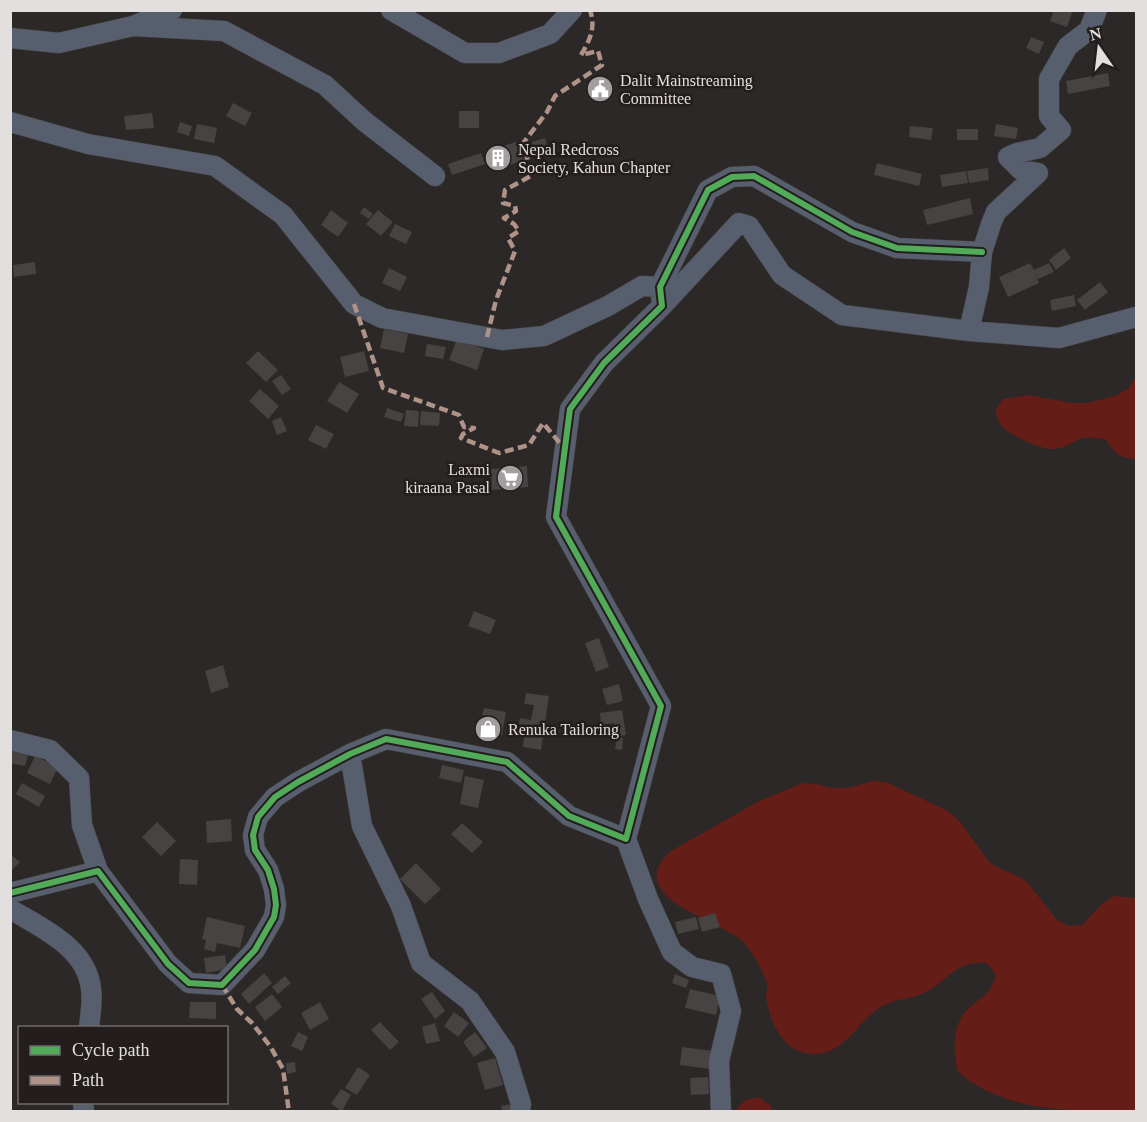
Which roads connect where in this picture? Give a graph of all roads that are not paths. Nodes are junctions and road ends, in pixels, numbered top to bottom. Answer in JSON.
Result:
{"nodes":[{"id":1,"x":172,"y":10,"type":"edge"},
{"id":2,"x":391,"y":10,"type":"edge"},
{"id":3,"x":572,"y":10,"type":"edge"},
{"id":4,"x":1097,"y":10,"type":"edge"},
{"id":5,"x":133,"y":26,"type":"junction"},
{"id":6,"x":10,"y":38,"type":"edge"},
{"id":7,"x":10,"y":122,"type":"edge"},
{"id":8,"x":435,"y":176,"type":"dead end"},
{"id":9,"x":982,"y":252,"type":"junction"},
{"id":10,"x":660,"y":286,"type":"junction"},
{"id":11,"x":662,"y":306,"type":"junction"},
{"id":12,"x":1137,"y":317,"type":"edge"},
{"id":13,"x":969,"y":331,"type":"junction"},
{"id":14,"x":10,"y":740,"type":"edge"},
{"id":15,"x":350,"y":754,"type":"junction"},
{"id":16,"x":626,"y":839,"type":"junction"},
{"id":17,"x":98,"y":871,"type":"junction"},
{"id":18,"x":10,"y":893,"type":"edge"},
{"id":19,"x":10,"y":909,"type":"edge"},
{"id":20,"x":89,"y":1026,"type":"edge"},
{"id":21,"x":520,"y":1112,"type":"edge"},
{"id":22,"x":721,"y":1112,"type":"edge"}],
"edges":[{"from":1,"to":5,"type":"street"},
{"from":2,"to":3,"type":"street"},
{"from":4,"to":9,"type":"street"},
{"from":5,"to":6,"type":"street"},
{"from":5,"to":8,"type":"street"},
{"from":7,"to":10,"type":"street"},
{"from":9,"to":10,"type":"street"},
{"from":9,"to":13,"type":"street"},
{"from":10,"to":11,"type":"street"},
{"from":11,"to":13,"type":"street"},
{"from":11,"to":16,"type":"street"},
{"from":12,"to":13,"type":"street"},
{"from":14,"to":17,"type":"street"},
{"from":15,"to":16,"type":"street"},
{"from":15,"to":17,"type":"street"},
{"from":15,"to":21,"type":"street"},
{"from":16,"to":22,"type":"street"},
{"from":17,"to":18,"type":"street"},
{"from":19,"to":20,"type":"street"}]}
